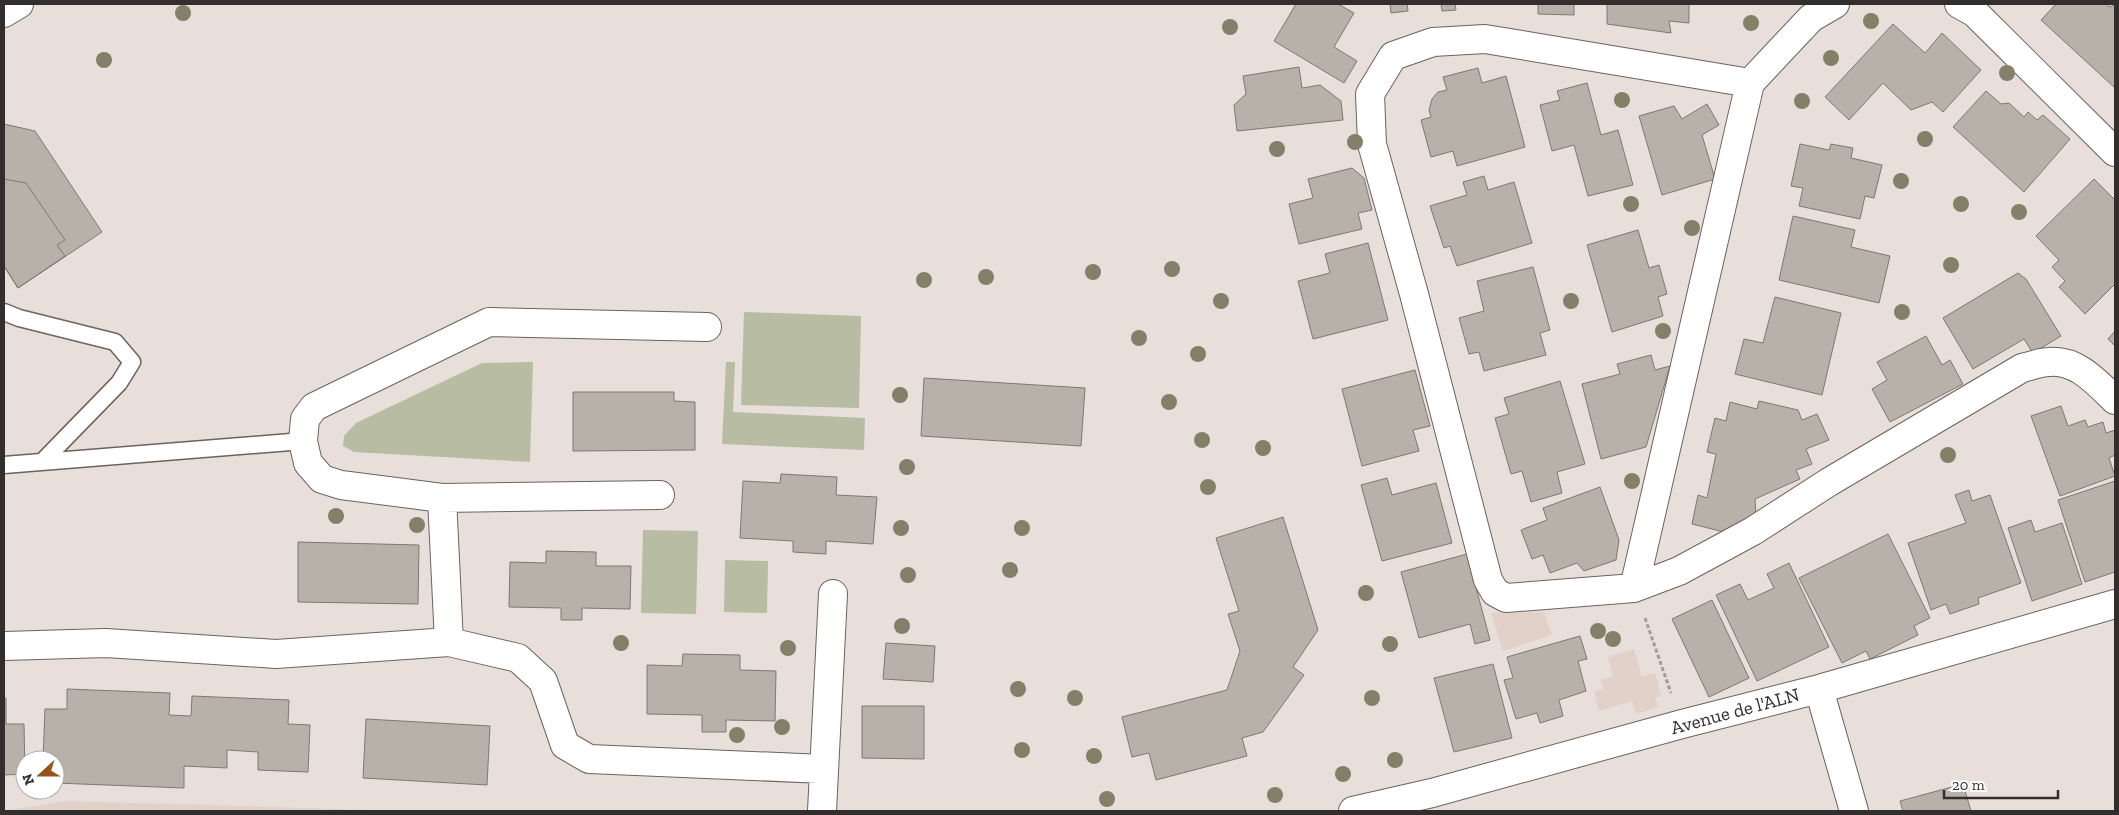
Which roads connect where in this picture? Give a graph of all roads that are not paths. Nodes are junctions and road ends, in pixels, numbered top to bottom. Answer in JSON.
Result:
{"nodes":[{"id":1,"x":19,"y":4,"type":"edge"},
{"id":2,"x":1835,"y":4,"type":"edge"},
{"id":3,"x":1959,"y":4,"type":"edge"},
{"id":4,"x":4,"y":13,"type":"edge"},
{"id":5,"x":1750,"y":83,"type":"junction"},
{"id":6,"x":2115,"y":152,"type":"edge"},
{"id":7,"x":4,"y":312,"type":"edge"},
{"id":8,"x":707,"y":327,"type":"dead end"},
{"id":9,"x":2115,"y":400,"type":"edge"},
{"id":10,"x":304,"y":441,"type":"junction"},
{"id":11,"x":42,"y":462,"type":"junction"},
{"id":12,"x":4,"y":465,"type":"edge"},
{"id":13,"x":660,"y":495,"type":"dead end"},
{"id":14,"x":442,"y":498,"type":"junction"},
{"id":15,"x":1634,"y":588,"type":"junction"},
{"id":16,"x":833,"y":594,"type":"dead end"},
{"id":17,"x":2115,"y":604,"type":"edge"},
{"id":18,"x":448,"y":642,"type":"junction"},
{"id":19,"x":4,"y":646,"type":"edge"},
{"id":20,"x":1819,"y":689,"type":"junction"},
{"id":21,"x":824,"y":769,"type":"junction"},
{"id":22,"x":1434,"y":802,"type":"edge"},
{"id":23,"x":822,"y":811,"type":"edge"},
{"id":24,"x":1353,"y":811,"type":"edge"},
{"id":25,"x":1854,"y":811,"type":"edge"}],
"edges":[{"from":1,"to":4,"type":"street"},
{"from":2,"to":5,"type":"street"},
{"from":3,"to":6,"type":"street"},
{"from":5,"to":15,"type":"street"},
{"from":5,"to":15,"type":"street"},
{"from":7,"to":11,"type":"lane"},
{"from":8,"to":10,"type":"street"},
{"from":9,"to":15,"type":"street"},
{"from":10,"to":11,"type":"lane"},
{"from":10,"to":14,"type":"street"},
{"from":11,"to":12,"type":"lane"},
{"from":13,"to":14,"type":"street"},
{"from":14,"to":18,"type":"street"},
{"from":16,"to":21,"type":"street"},
{"from":17,"to":20,"type":"street","name":"Avenue de l'ALN"},
{"from":18,"to":19,"type":"street"},
{"from":18,"to":21,"type":"street"},
{"from":20,"to":22,"type":"street","name":"Avenue de l'ALN"},
{"from":20,"to":25,"type":"street"},
{"from":21,"to":23,"type":"street"},
{"from":22,"to":24,"type":"street","name":"Avenue de l'ALN"}]}
